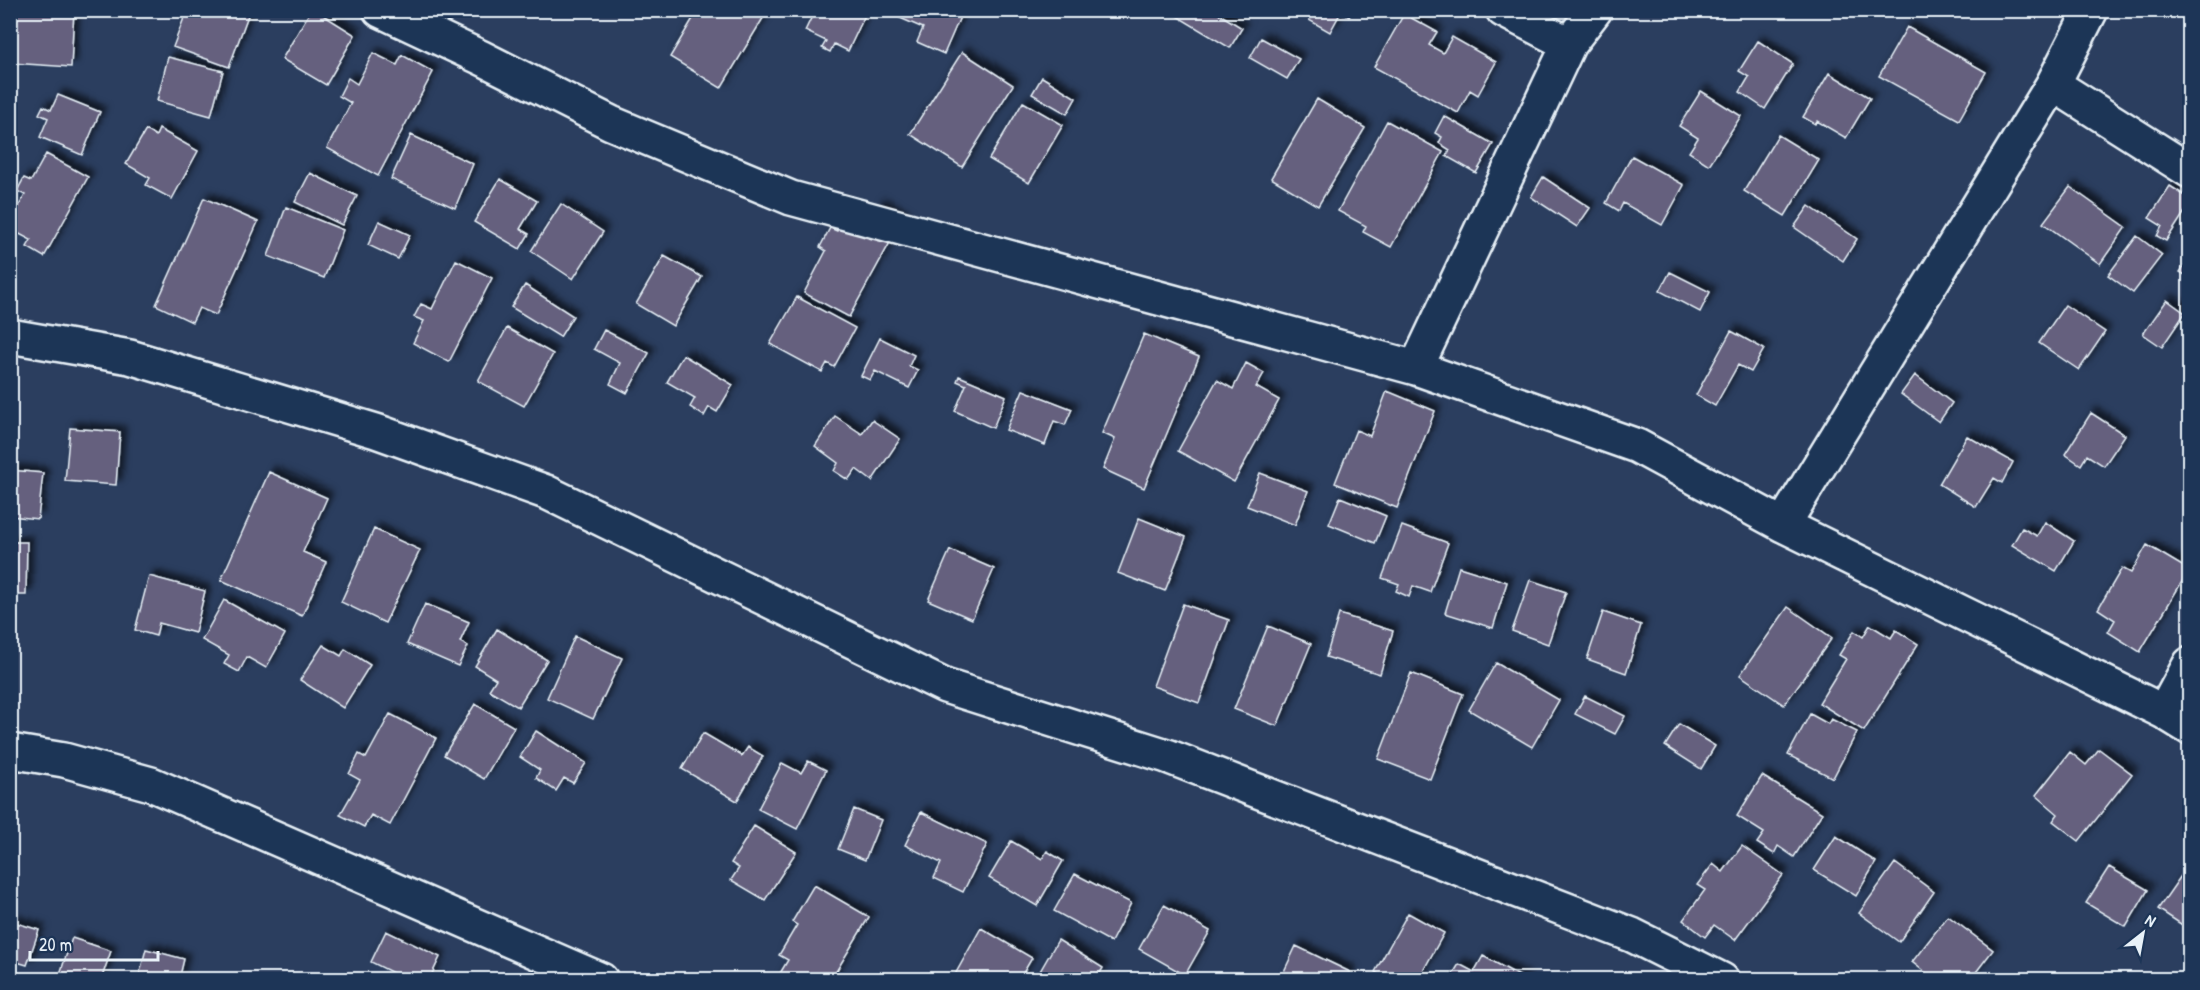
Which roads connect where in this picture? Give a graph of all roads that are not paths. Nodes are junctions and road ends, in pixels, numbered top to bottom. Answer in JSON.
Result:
{"nodes":[{"id":1,"x":380,"y":10,"type":"edge"},
{"id":2,"x":1503,"y":10,"type":"edge"},
{"id":3,"x":1595,"y":10,"type":"edge"},
{"id":4,"x":2091,"y":10,"type":"edge"},
{"id":5,"x":1569,"y":44,"type":"junction"},
{"id":6,"x":2053,"y":84,"type":"junction"},
{"id":7,"x":2190,"y":171,"type":"edge"},
{"id":8,"x":10,"y":336,"type":"edge"},
{"id":9,"x":1416,"y":368,"type":"junction"},
{"id":10,"x":1783,"y":525,"type":"junction"},
{"id":11,"x":2190,"y":664,"type":"edge"},
{"id":12,"x":2177,"y":720,"type":"edge"},
{"id":13,"x":10,"y":751,"type":"edge"},
{"id":14,"x":601,"y":980,"type":"edge"},
{"id":15,"x":1722,"y":980,"type":"edge"}],
"edges":[{"from":1,"to":9,"type":"street"},
{"from":2,"to":5,"type":"street"},
{"from":3,"to":5,"type":"street"},
{"from":4,"to":6,"type":"street"},
{"from":5,"to":9,"type":"street"},
{"from":6,"to":7,"type":"street"},
{"from":6,"to":10,"type":"street"},
{"from":8,"to":15,"type":"street"},
{"from":9,"to":10,"type":"street"},
{"from":10,"to":12,"type":"street"},
{"from":11,"to":12,"type":"street"},
{"from":13,"to":14,"type":"street"}]}
